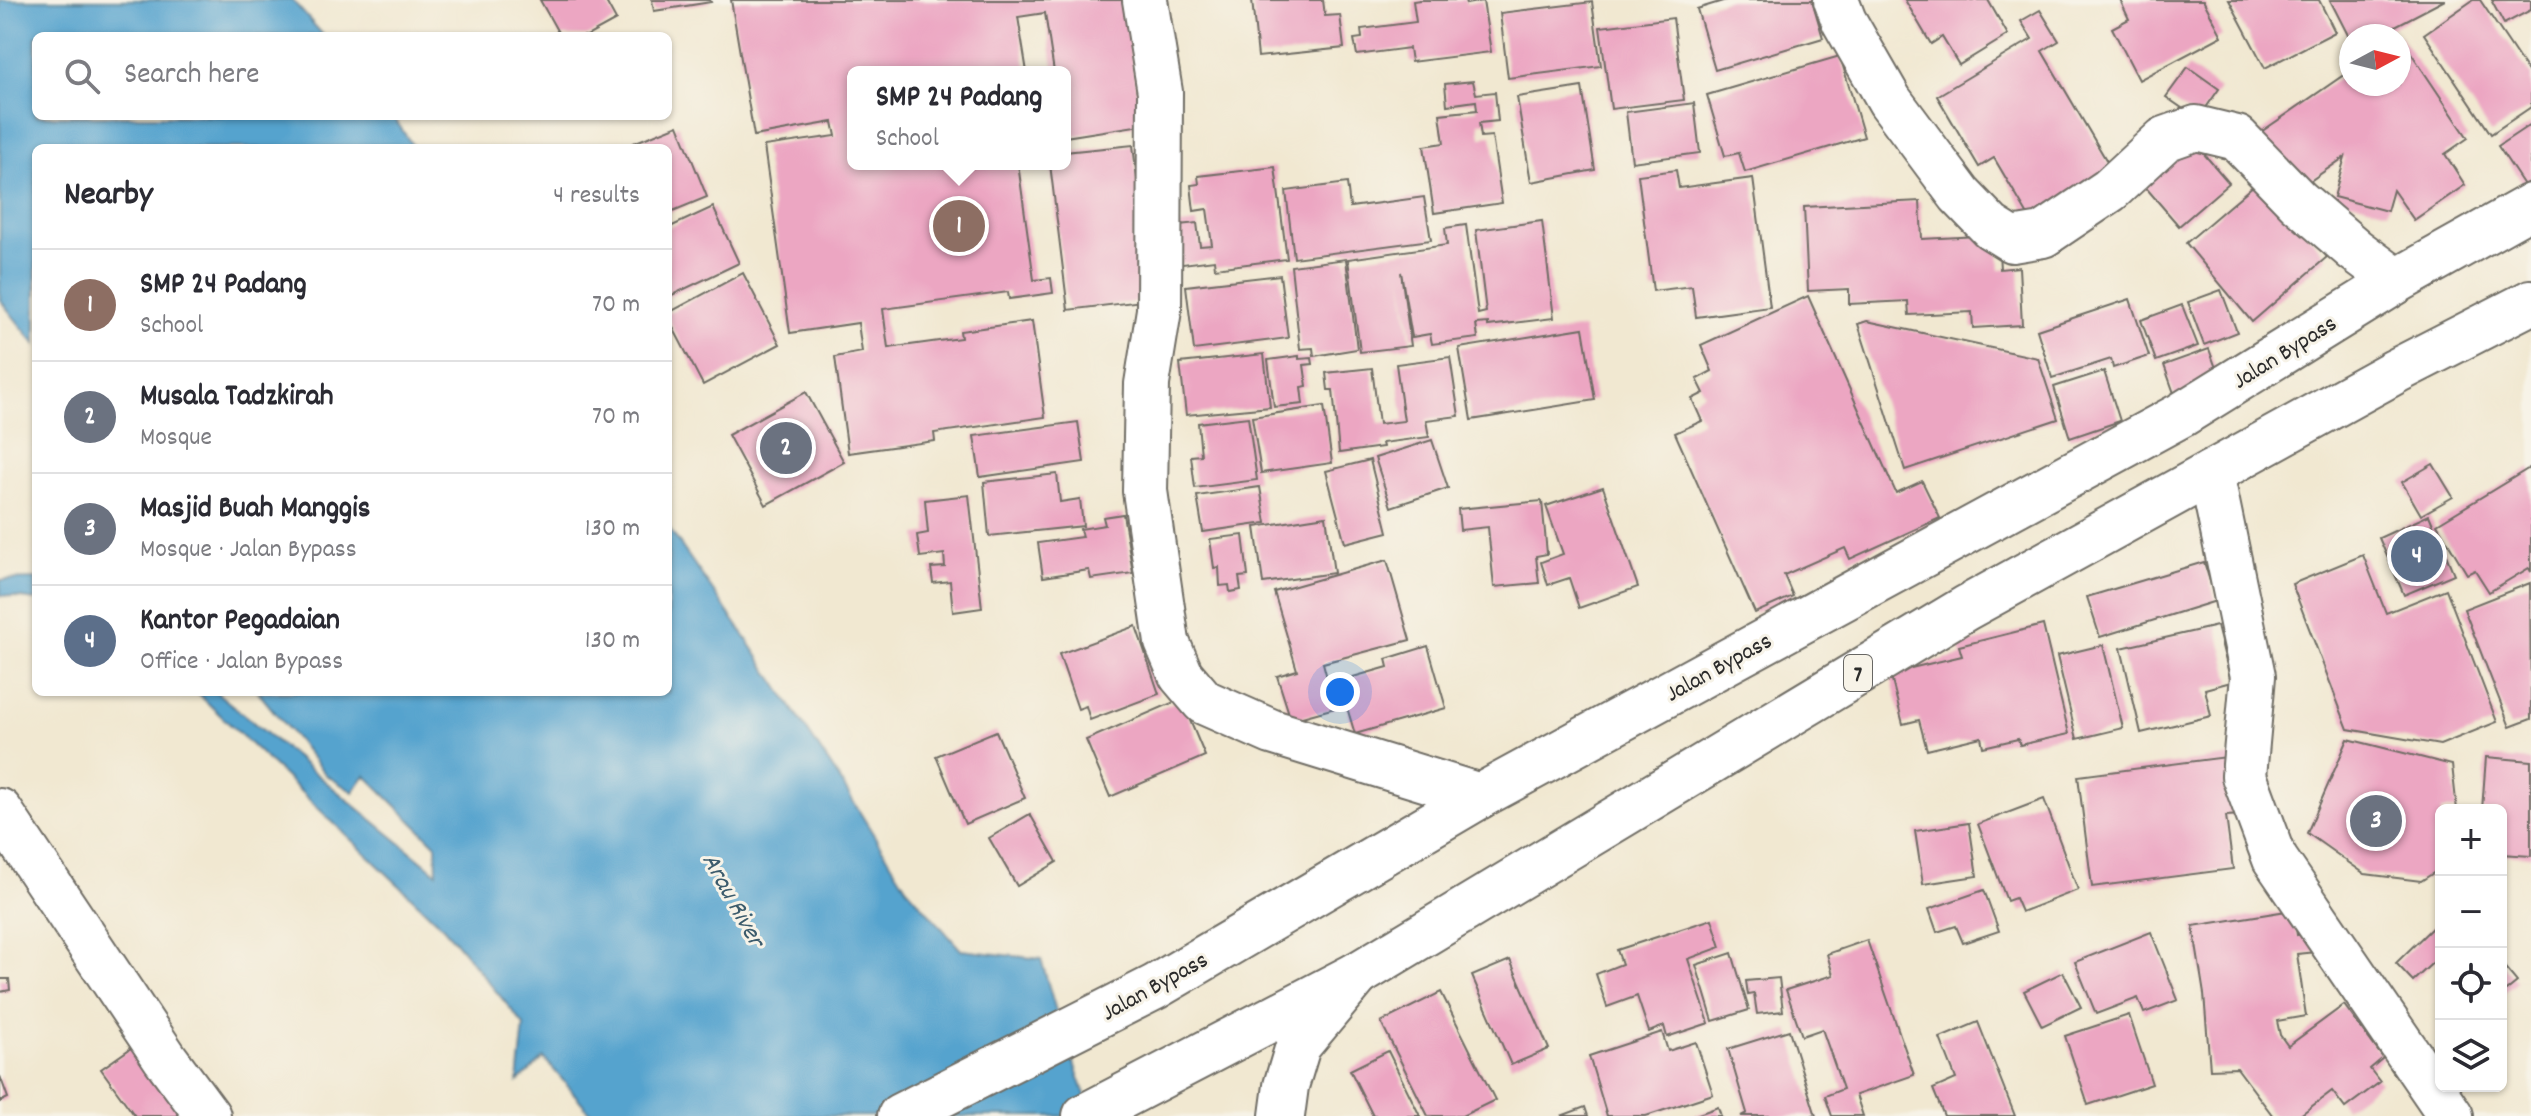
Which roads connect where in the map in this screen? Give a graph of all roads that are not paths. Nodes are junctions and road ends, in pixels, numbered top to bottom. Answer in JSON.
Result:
{"nodes":[{"id":1,"x":1145,"y":0,"type":"edge"},
{"id":2,"x":1836,"y":0,"type":"edge"},
{"id":3,"x":2531,"y":206,"type":"edge"},
{"id":4,"x":2412,"y":273,"type":"junction"},
{"id":5,"x":2531,"y":302,"type":"edge"},
{"id":6,"x":2211,"y":473,"type":"junction"},
{"id":7,"x":1480,"y":796,"type":"junction"},
{"id":8,"x":0,"y":811,"type":"edge"},
{"id":9,"x":1358,"y":974,"type":"junction"},
{"id":10,"x":208,"y":1116,"type":"edge"},
{"id":11,"x":900,"y":1116,"type":"edge"},
{"id":12,"x":1085,"y":1116,"type":"edge"},
{"id":13,"x":1282,"y":1116,"type":"edge"},
{"id":14,"x":2451,"y":1116,"type":"edge"}],
"edges":[{"from":1,"to":7,"type":"main road"},
{"from":2,"to":4,"type":"main road"},
{"from":3,"to":4,"type":"main road","name":"Jalan Bypass"},
{"from":4,"to":7,"type":"main road","name":"Jalan Bypass"},
{"from":5,"to":6,"type":"main road","number":"7"},
{"from":6,"to":9,"type":"main road","number":"7"},
{"from":6,"to":14,"type":"main road"},
{"from":7,"to":11,"type":"main road","name":"Jalan Bypass"},
{"from":8,"to":10,"type":"main road"},
{"from":9,"to":12,"type":"main road","number":"7"},
{"from":9,"to":13,"type":"main road"}]}
